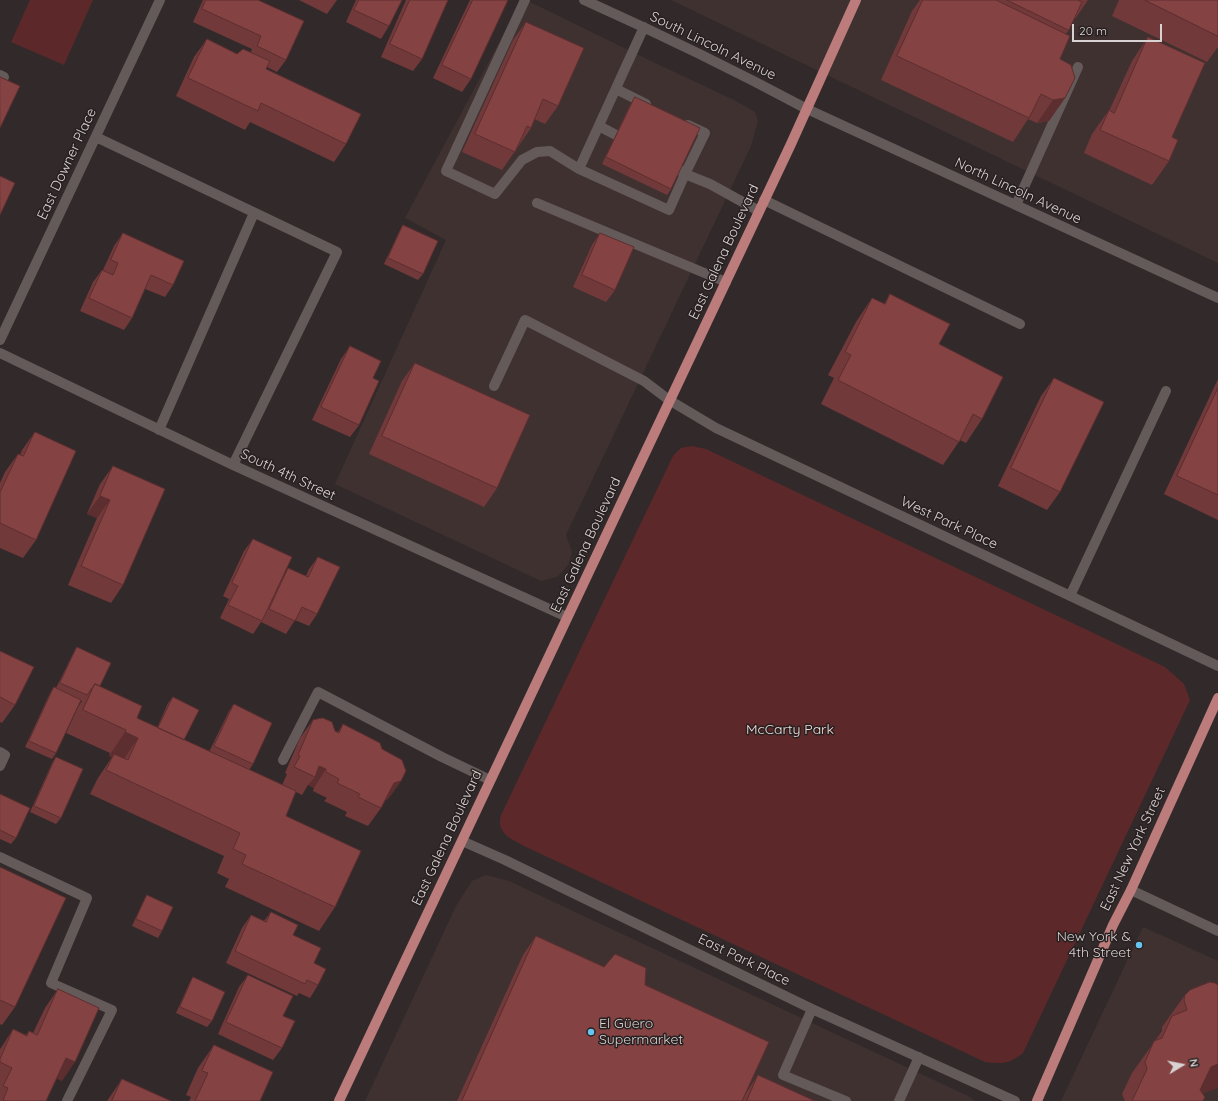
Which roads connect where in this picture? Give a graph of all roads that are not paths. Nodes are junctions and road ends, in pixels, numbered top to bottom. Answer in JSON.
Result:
{"nodes":[{"id":1,"x":160,"y":0,"type":"edge"},
{"id":2,"x":525,"y":0,"type":"edge"},
{"id":3,"x":584,"y":0,"type":"edge"},
{"id":4,"x":856,"y":0,"type":"edge"},
{"id":5,"x":644,"y":27,"type":"junction"},
{"id":6,"x":1078,"y":67,"type":"dead end"},
{"id":7,"x":616,"y":89,"type":"junction"},
{"id":8,"x":657,"y":109,"type":"edge"},
{"id":9,"x":807,"y":109,"type":"junction"},
{"id":10,"x":678,"y":120,"type":"edge"},
{"id":11,"x":599,"y":126,"type":"junction"},
{"id":12,"x":616,"y":135,"type":"edge"},
{"id":13,"x":96,"y":137,"type":"junction"},
{"id":14,"x":579,"y":169,"type":"junction"},
{"id":15,"x":682,"y":172,"type":"junction"},
{"id":16,"x":764,"y":200,"type":"junction"},
{"id":17,"x":538,"y":203,"type":"dead end"},
{"id":18,"x":1016,"y":205,"type":"junction"},
{"id":19,"x":759,"y":211,"type":"junction"},
{"id":20,"x":254,"y":213,"type":"junction"},
{"id":21,"x":726,"y":282,"type":"junction"},
{"id":22,"x":1218,"y":298,"type":"edge"},
{"id":23,"x":1020,"y":324,"type":"dead end"},
{"id":24,"x":0,"y":340,"type":"edge"},
{"id":25,"x":0,"y":353,"type":"edge"},
{"id":26,"x":494,"y":386,"type":"dead end"},
{"id":27,"x":1166,"y":391,"type":"dead end"},
{"id":28,"x":669,"y":400,"type":"junction"},
{"id":29,"x":159,"y":430,"type":"junction"},
{"id":30,"x":233,"y":465,"type":"junction"},
{"id":31,"x":1070,"y":596,"type":"junction"},
{"id":32,"x":567,"y":618,"type":"junction"},
{"id":33,"x":1218,"y":666,"type":"edge"},
{"id":34,"x":1218,"y":698,"type":"edge"},
{"id":35,"x":0,"y":752,"type":"edge"},
{"id":36,"x":283,"y":760,"type":"dead end"},
{"id":37,"x":0,"y":766,"type":"edge"},
{"id":38,"x":490,"y":780,"type":"junction"},
{"id":39,"x":462,"y":841,"type":"junction"},
{"id":40,"x":0,"y":857,"type":"edge"},
{"id":41,"x":1130,"y":890,"type":"junction"},
{"id":42,"x":1218,"y":932,"type":"edge"},
{"id":43,"x":812,"y":1009,"type":"junction"},
{"id":44,"x":919,"y":1057,"type":"junction"},
{"id":45,"x":67,"y":1101,"type":"edge"},
{"id":46,"x":339,"y":1101,"type":"edge"},
{"id":47,"x":846,"y":1101,"type":"edge"},
{"id":48,"x":899,"y":1101,"type":"edge"},
{"id":49,"x":1015,"y":1101,"type":"edge"},
{"id":50,"x":1037,"y":1101,"type":"edge"}],
"edges":[{"from":1,"to":13,"type":"street","name":"East Downer Place"},
{"from":2,"to":14,"type":"street"},
{"from":3,"to":5,"type":"street","name":"South Lincoln Avenue"},
{"from":4,"to":9,"type":"main road","name":"East Galena Boulevard"},
{"from":5,"to":7,"type":"street"},
{"from":5,"to":9,"type":"street","name":"South Lincoln Avenue"},
{"from":6,"to":18,"type":"street"},
{"from":7,"to":8,"type":"street"},
{"from":7,"to":11,"type":"street"},
{"from":9,"to":16,"type":"main road","name":"East Galena Boulevard"},
{"from":9,"to":18,"type":"street","name":"North Lincoln Avenue"},
{"from":10,"to":15,"type":"street"},
{"from":11,"to":12,"type":"street"},
{"from":11,"to":14,"type":"street"},
{"from":13,"to":20,"type":"street"},
{"from":13,"to":24,"type":"street","name":"East Downer Place"},
{"from":14,"to":15,"type":"street"},
{"from":15,"to":19,"type":"street"},
{"from":16,"to":19,"type":"main road","name":"East Galena Boulevard"},
{"from":16,"to":23,"type":"street"},
{"from":17,"to":21,"type":"street"},
{"from":18,"to":22,"type":"street","name":"North Lincoln Avenue"},
{"from":19,"to":21,"type":"main road","name":"East Galena Boulevard"},
{"from":20,"to":29,"type":"street"},
{"from":20,"to":30,"type":"street"},
{"from":21,"to":28,"type":"main road","name":"East Galena Boulevard"},
{"from":25,"to":29,"type":"street","name":"South 4th Street"},
{"from":26,"to":28,"type":"street","name":"West Park Place"},
{"from":27,"to":31,"type":"street"},
{"from":28,"to":31,"type":"street","name":"West Park Place"},
{"from":28,"to":32,"type":"main road","name":"East Galena Boulevard"},
{"from":29,"to":30,"type":"street","name":"South 4th Street"},
{"from":30,"to":32,"type":"street","name":"South 4th Street"},
{"from":31,"to":33,"type":"street","name":"West Park Place"},
{"from":32,"to":38,"type":"main road","name":"East Galena Boulevard"},
{"from":34,"to":41,"type":"main road","name":"East New York Street"},
{"from":35,"to":37,"type":"street"},
{"from":36,"to":38,"type":"street"},
{"from":38,"to":39,"type":"main road","name":"East Galena Boulevard"},
{"from":39,"to":43,"type":"street","name":"East Park Place"},
{"from":39,"to":46,"type":"main road","name":"East Galena Boulevard"},
{"from":40,"to":45,"type":"street"},
{"from":41,"to":42,"type":"street"},
{"from":41,"to":50,"type":"main road","name":"East New York Street"},
{"from":43,"to":44,"type":"street","name":"East Park Place"},
{"from":43,"to":47,"type":"street"},
{"from":44,"to":48,"type":"street"},
{"from":44,"to":49,"type":"street","name":"East Park Place"}]}
